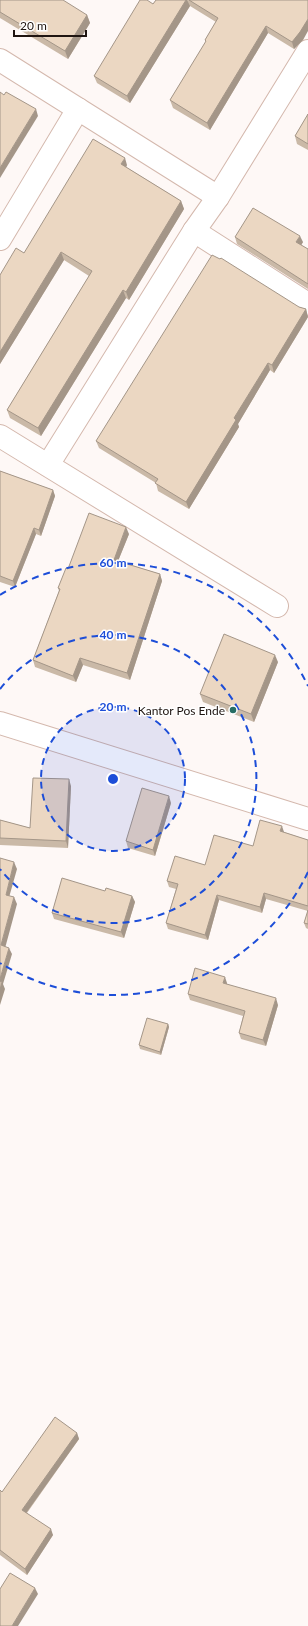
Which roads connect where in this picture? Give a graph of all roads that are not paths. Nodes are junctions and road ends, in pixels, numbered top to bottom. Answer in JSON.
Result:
{"nodes":[{"id":1,"x":308,"y":52,"type":"edge"},
{"id":2,"x":0,"y":60,"type":"edge"},
{"id":3,"x":78,"y":109,"type":"junction"},
{"id":4,"x":218,"y":197,"type":"junction"},
{"id":5,"x":194,"y":231,"type":"junction"},
{"id":6,"x":0,"y":239,"type":"edge"},
{"id":7,"x":308,"y":304,"type":"edge"},
{"id":8,"x":0,"y":436,"type":"edge"},
{"id":9,"x":48,"y":465,"type":"junction"},
{"id":10,"x":277,"y":606,"type":"dead end"},
{"id":11,"x":0,"y":723,"type":"edge"},
{"id":12,"x":308,"y":819,"type":"edge"}],
"edges":[{"from":1,"to":4,"type":"street"},
{"from":2,"to":3,"type":"street"},
{"from":3,"to":4,"type":"street"},
{"from":3,"to":6,"type":"street"},
{"from":4,"to":5,"type":"street"},
{"from":5,"to":7,"type":"street"},
{"from":5,"to":9,"type":"street"},
{"from":8,"to":9,"type":"street"},
{"from":9,"to":10,"type":"street"},
{"from":11,"to":12,"type":"street"}]}
